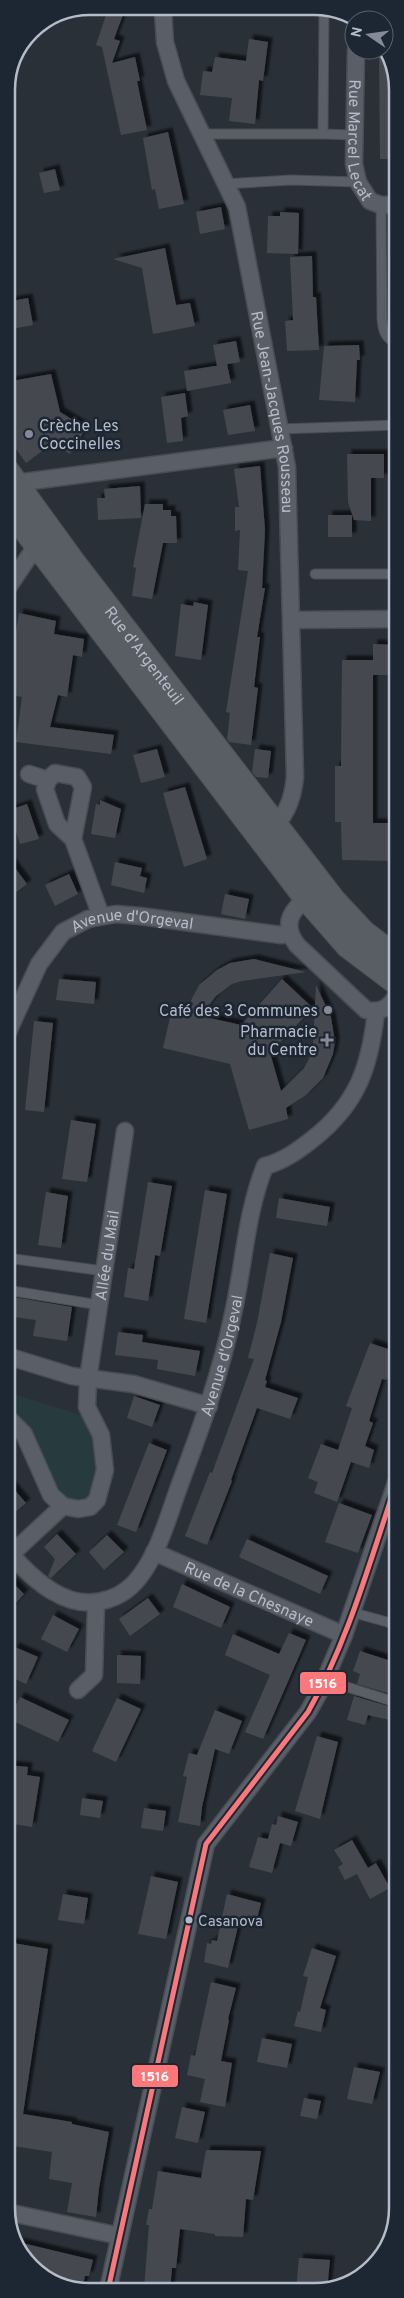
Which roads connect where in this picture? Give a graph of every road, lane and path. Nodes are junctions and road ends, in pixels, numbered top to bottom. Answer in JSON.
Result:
{"nodes":[{"id":1,"x":163,"y":15,"type":"edge"},
{"id":2,"x":324,"y":16,"type":"edge"},
{"id":3,"x":356,"y":60,"type":"edge"},
{"id":4,"x":201,"y":134,"type":"junction"},
{"id":5,"x":323,"y":134,"type":"junction"},
{"id":6,"x":354,"y":135,"type":"junction"},
{"id":7,"x":358,"y":182,"type":"junction"},
{"id":8,"x":225,"y":184,"type":"junction"},
{"id":9,"x":389,"y":205,"type":"edge"},
{"id":10,"x":389,"y":340,"type":"edge"},
{"id":11,"x":389,"y":425,"type":"edge"},
{"id":12,"x":280,"y":429,"type":"junction"},
{"id":13,"x":284,"y":448,"type":"junction"},
{"id":14,"x":15,"y":477,"type":"edge"},
{"id":15,"x":15,"y":485,"type":"edge"},
{"id":16,"x":15,"y":514,"type":"edge"},
{"id":17,"x":44,"y":540,"type":"junction"},
{"id":18,"x":315,"y":574,"type":"dead end"},
{"id":19,"x":389,"y":574,"type":"edge"},
{"id":20,"x":15,"y":577,"type":"edge"},
{"id":21,"x":389,"y":619,"type":"edge"},
{"id":22,"x":292,"y":620,"type":"junction"},
{"id":23,"x":29,"y":774,"type":"dead end"},
{"id":24,"x":48,"y":780,"type":"junction"},
{"id":25,"x":268,"y":831,"type":"junction"},
{"id":26,"x":73,"y":839,"type":"junction"},
{"id":27,"x":314,"y":892,"type":"junction"},
{"id":28,"x":101,"y":916,"type":"junction"},
{"id":29,"x":288,"y":934,"type":"junction"},
{"id":30,"x":389,"y":956,"type":"edge"},
{"id":31,"x":389,"y":977,"type":"edge"},
{"id":32,"x":389,"y":1005,"type":"edge"},
{"id":33,"x":376,"y":1012,"type":"junction"},
{"id":34,"x":15,"y":1016,"type":"edge"},
{"id":35,"x":125,"y":1131,"type":"dead end"},
{"id":36,"x":15,"y":1259,"type":"edge"},
{"id":37,"x":104,"y":1271,"type":"junction"},
{"id":38,"x":15,"y":1291,"type":"edge"},
{"id":39,"x":99,"y":1304,"type":"junction"},
{"id":40,"x":15,"y":1358,"type":"edge"},
{"id":41,"x":88,"y":1379,"type":"junction"},
{"id":42,"x":209,"y":1406,"type":"junction"},
{"id":43,"x":15,"y":1424,"type":"edge"},
{"id":44,"x":389,"y":1503,"type":"edge"},
{"id":45,"x":63,"y":1506,"type":"junction"},
{"id":46,"x":15,"y":1548,"type":"edge"},
{"id":47,"x":154,"y":1552,"type":"junction"},
{"id":48,"x":15,"y":1560,"type":"edge"},
{"id":49,"x":96,"y":1604,"type":"junction"},
{"id":50,"x":351,"y":1612,"type":"junction"},
{"id":51,"x":389,"y":1623,"type":"edge"},
{"id":52,"x":344,"y":1634,"type":"junction"},
{"id":53,"x":325,"y":1680,"type":"junction"},
{"id":54,"x":78,"y":1690,"type":"dead end"},
{"id":55,"x":389,"y":1700,"type":"edge"},
{"id":56,"x":16,"y":2214,"type":"edge"},
{"id":57,"x":120,"y":2236,"type":"junction"},
{"id":58,"x":110,"y":2283,"type":"edge"}],
"edges":[{"from":1,"to":4,"type":"street","name":"Rue Jean-Jacques Rousseau"},
{"from":2,"to":5,"type":"lane"},
{"from":3,"to":6,"type":"street","name":"Rue Marcel Lecat"},
{"from":4,"to":5,"type":"lane"},
{"from":4,"to":8,"type":"street","name":"Rue Jean-Jacques Rousseau"},
{"from":5,"to":6,"type":"lane"},
{"from":6,"to":7,"type":"street","name":"Rue Marcel Lecat"},
{"from":7,"to":8,"type":"lane"},
{"from":7,"to":9,"type":"street","name":"Rue Marcel Lecat"},
{"from":8,"to":12,"type":"street","name":"Rue Jean-Jacques Rousseau"},
{"from":9,"to":10,"type":"lane"},
{"from":11,"to":12,"type":"lane"},
{"from":12,"to":13,"type":"street","name":"Rue Jean-Jacques Rousseau"},
{"from":13,"to":14,"type":"street","name":"Rue d'Argenteuil"},
{"from":13,"to":22,"type":"street","name":"Rue Jean-Jacques Rousseau"},
{"from":15,"to":17,"type":"main road","name":"Rue d'Argenteuil"},
{"from":16,"to":17,"type":"main road","name":"Rue d'Argenteuil"},
{"from":17,"to":20,"type":"street"},
{"from":17,"to":25,"type":"main road","name":"Rue d'Argenteuil"},
{"from":18,"to":19,"type":"lane"},
{"from":21,"to":22,"type":"street"},
{"from":22,"to":25,"type":"street","name":"Rue Jean-Jacques Rousseau"},
{"from":23,"to":24,"type":"street"},
{"from":24,"to":26,"type":"street"},
{"from":24,"to":26,"type":"street"},
{"from":25,"to":27,"type":"main road","name":"Rue d'Argenteuil"},
{"from":26,"to":28,"type":"street"},
{"from":27,"to":29,"type":"street"},
{"from":27,"to":30,"type":"main road","name":"Rue d'Argenteuil"},
{"from":27,"to":31,"type":"main road","name":"Rue d'Argenteuil"},
{"from":28,"to":29,"type":"street","name":"Avenue d'Orgeval"},
{"from":28,"to":34,"type":"street","name":"Avenue d'Orgeval"},
{"from":29,"to":33,"type":"street"},
{"from":32,"to":33,"type":"street"},
{"from":33,"to":42,"type":"street","name":"Avenue d'Orgeval"},
{"from":35,"to":37,"type":"street","name":"Allée du Mail"},
{"from":36,"to":37,"type":"lane"},
{"from":37,"to":39,"type":"street","name":"Allée du Mail"},
{"from":38,"to":39,"type":"lane"},
{"from":39,"to":41,"type":"street","name":"Allée du Mail"},
{"from":40,"to":41,"type":"street"},
{"from":41,"to":42,"type":"street"},
{"from":41,"to":45,"type":"street","name":"Allée du Mail"},
{"from":42,"to":47,"type":"street","name":"Avenue d'Orgeval"},
{"from":43,"to":45,"type":"street"},
{"from":44,"to":50,"type":"street"},
{"from":45,"to":46,"type":"street"},
{"from":47,"to":49,"type":"street","name":"Avenue d'Orgeval"},
{"from":47,"to":52,"type":"street","name":"Rue de la Chesnaye"},
{"from":48,"to":49,"type":"street","name":"Avenue d'Orgeval"},
{"from":49,"to":54,"type":"street"},
{"from":50,"to":51,"type":"lane"},
{"from":50,"to":52,"type":"street"},
{"from":52,"to":53,"type":"street"},
{"from":53,"to":55,"type":"lane"},
{"from":53,"to":57,"type":"street"},
{"from":56,"to":57,"type":"street"},
{"from":57,"to":58,"type":"street"}]}
